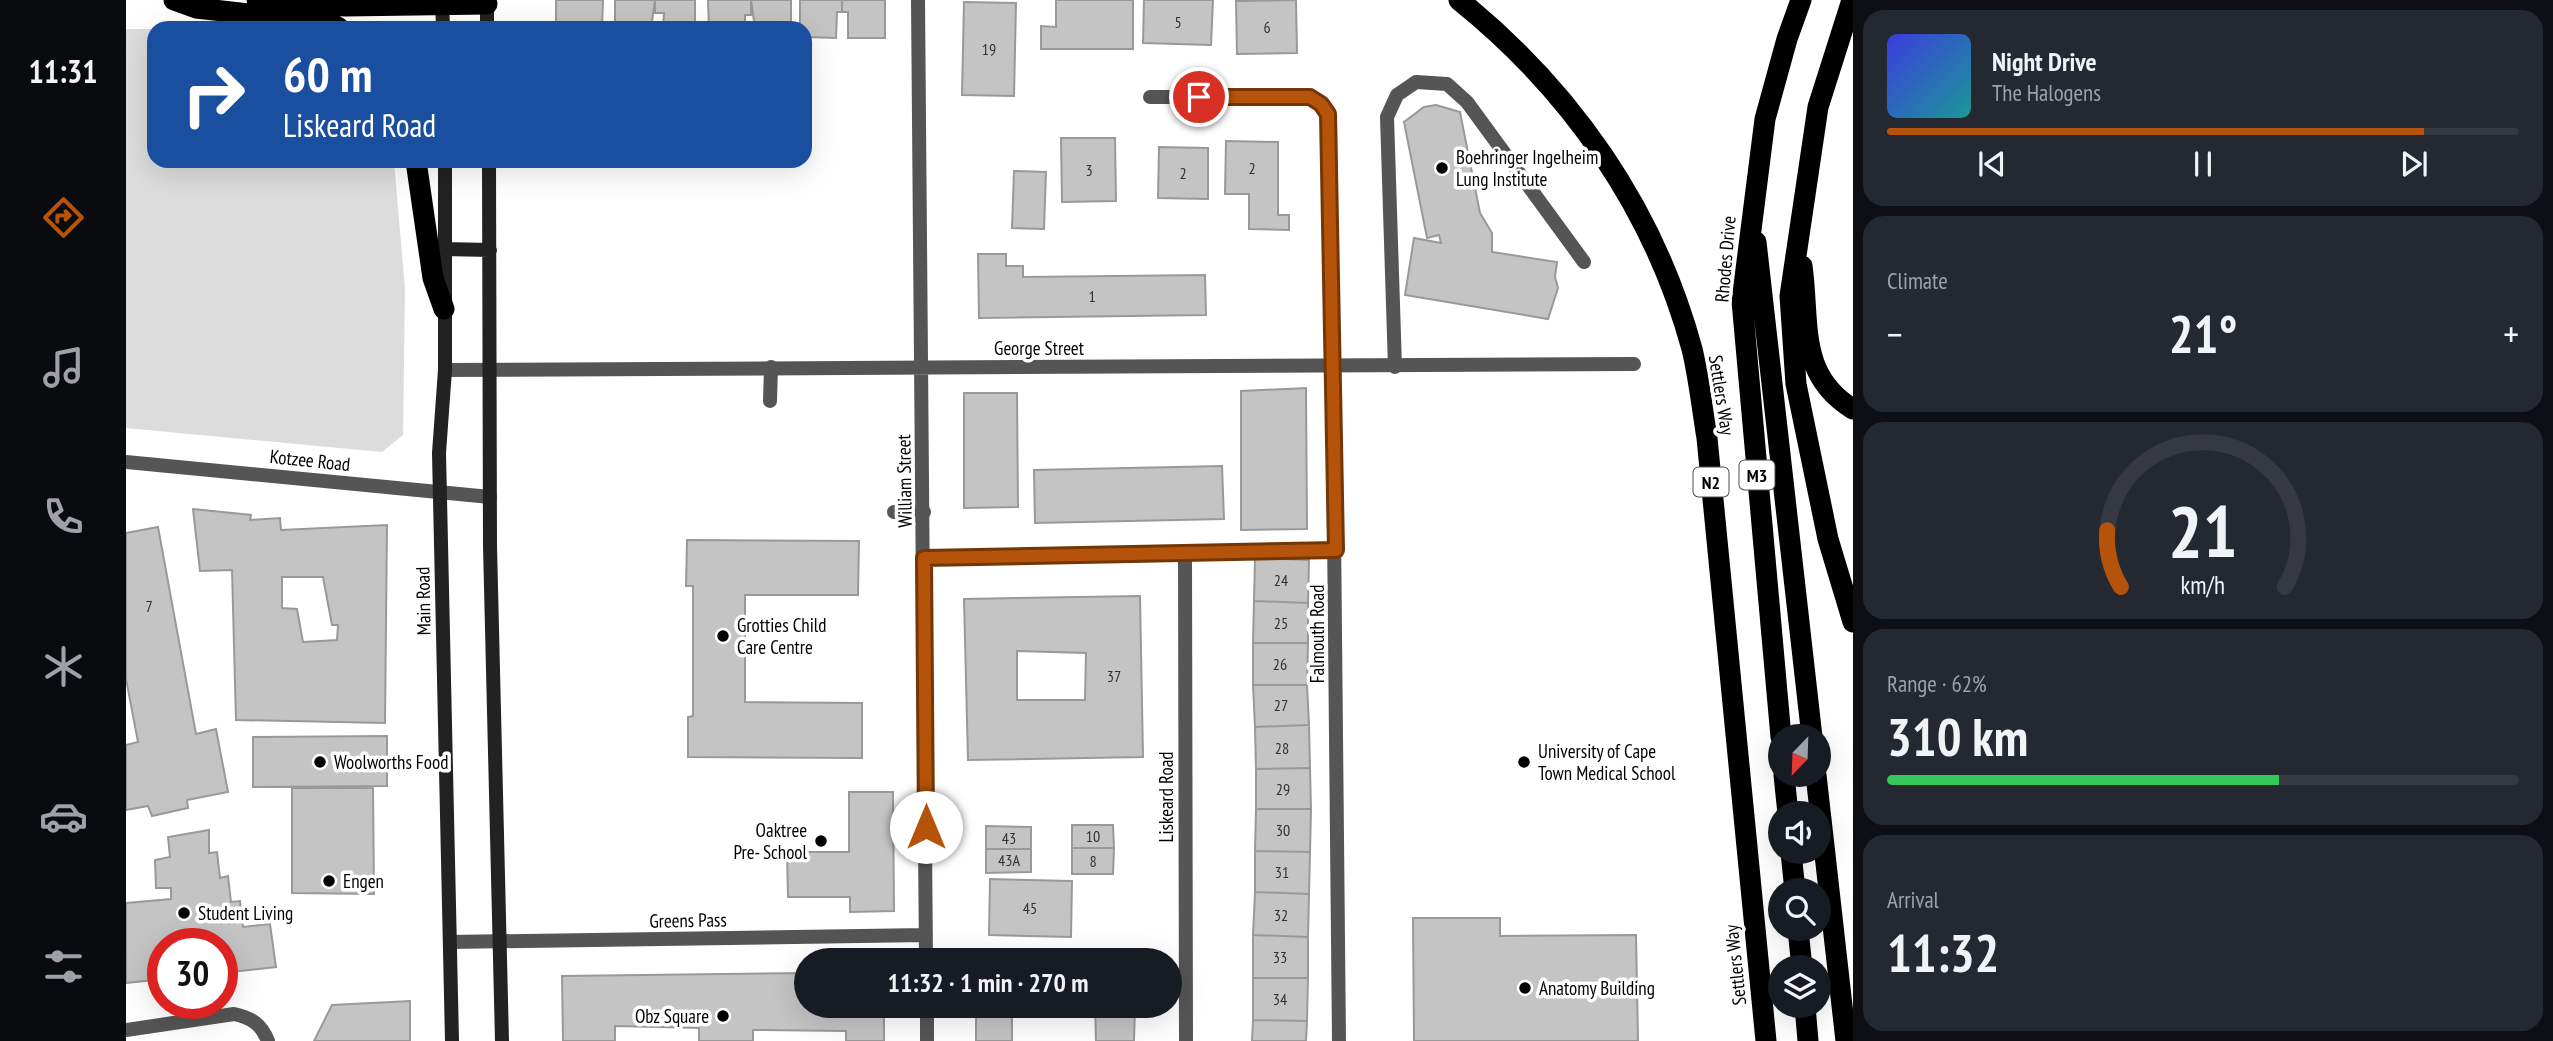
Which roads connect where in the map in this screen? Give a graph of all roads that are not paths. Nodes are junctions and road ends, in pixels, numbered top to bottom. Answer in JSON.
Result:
{"nodes":[{"id":1,"x":174,"y":0,"type":"edge"},
{"id":2,"x":257,"y":0,"type":"edge"},
{"id":3,"x":918,"y":0,"type":"edge"},
{"id":4,"x":1459,"y":0,"type":"edge"},
{"id":5,"x":1801,"y":0,"type":"edge"},
{"id":6,"x":1836,"y":0,"type":"edge"},
{"id":7,"x":1852,"y":0,"type":"edge"},
{"id":8,"x":487,"y":2,"type":"edge"},
{"id":9,"x":442,"y":3,"type":"edge"},
{"id":10,"x":1853,"y":18,"type":"edge"},
{"id":11,"x":312,"y":21,"type":"edge"},
{"id":12,"x":443,"y":21,"type":"edge"},
{"id":13,"x":487,"y":21,"type":"edge"},
{"id":14,"x":1150,"y":97,"type":"dead end"},
{"id":15,"x":417,"y":168,"type":"edge"},
{"id":16,"x":445,"y":168,"type":"edge"},
{"id":17,"x":489,"y":168,"type":"edge"},
{"id":18,"x":1752,"y":214,"type":"junction"},
{"id":19,"x":1798,"y":246,"type":"junction"},
{"id":20,"x":443,"y":249,"type":"junction"},
{"id":21,"x":490,"y":250,"type":"junction"},
{"id":22,"x":1584,"y":262,"type":"dead end"},
{"id":23,"x":444,"y":309,"type":"junction"},
{"id":24,"x":1634,"y":364,"type":"dead end"},
{"id":25,"x":771,"y":367,"type":"junction"},
{"id":26,"x":922,"y":367,"type":"junction"},
{"id":27,"x":1395,"y":367,"type":"junction"},
{"id":28,"x":491,"y":368,"type":"junction"},
{"id":29,"x":1331,"y":368,"type":"junction"},
{"id":30,"x":445,"y":370,"type":"junction"},
{"id":31,"x":770,"y":401,"type":"dead end"},
{"id":32,"x":1853,"y":410,"type":"edge"},
{"id":33,"x":126,"y":462,"type":"edge"},
{"id":34,"x":440,"y":492,"type":"junction"},
{"id":35,"x":490,"y":497,"type":"junction"},
{"id":36,"x":894,"y":512,"type":"dead end"},
{"id":37,"x":924,"y":512,"type":"junction"},
{"id":38,"x":1336,"y":550,"type":"junction"},
{"id":39,"x":1185,"y":553,"type":"junction"},
{"id":40,"x":924,"y":558,"type":"junction"},
{"id":41,"x":1853,"y":622,"type":"edge"},
{"id":42,"x":1780,"y":724,"type":"edge"},
{"id":43,"x":1811,"y":724,"type":"edge"},
{"id":44,"x":1817,"y":788,"type":"edge"},
{"id":45,"x":926,"y":935,"type":"junction"},
{"id":46,"x":450,"y":942,"type":"junction"},
{"id":47,"x":498,"y":942,"type":"junction"},
{"id":48,"x":926,"y":948,"type":"edge"},
{"id":49,"x":927,"y":1018,"type":"edge"},
{"id":50,"x":1806,"y":1018,"type":"edge"},
{"id":51,"x":126,"y":1030,"type":"edge"},
{"id":52,"x":268,"y":1041,"type":"edge"},
{"id":53,"x":452,"y":1041,"type":"edge"},
{"id":54,"x":502,"y":1041,"type":"edge"},
{"id":55,"x":927,"y":1041,"type":"edge"},
{"id":56,"x":1185,"y":1041,"type":"edge"},
{"id":57,"x":1339,"y":1041,"type":"edge"},
{"id":58,"x":1766,"y":1041,"type":"edge"},
{"id":59,"x":1808,"y":1041,"type":"edge"},
{"id":60,"x":1846,"y":1041,"type":"edge"}],
"edges":[{"from":1,"to":11,"type":"highway"},
{"from":2,"to":9,"type":"highway"},
{"from":3,"to":26,"type":"street","name":"William Street"},
{"from":4,"to":58,"type":"highway","name":"Settlers Way","number":"N2"},
{"from":5,"to":18,"type":"highway","name":"Rhodes Drive","number":"M3"},
{"from":6,"to":10,"type":"highway"},
{"from":7,"to":19,"type":"highway"},
{"from":8,"to":9,"type":"highway"},
{"from":8,"to":13,"type":"main road"},
{"from":9,"to":12,"type":"main road"},
{"from":14,"to":29,"type":"street","name":"Falmouth Road"},
{"from":15,"to":23,"type":"highway"},
{"from":16,"to":20,"type":"main road","name":"Main Road"},
{"from":17,"to":21,"type":"main road"},
{"from":18,"to":42,"type":"highway","name":"Rhodes Drive","number":"M3"},
{"from":18,"to":43,"type":"highway"},
{"from":19,"to":32,"type":"highway"},
{"from":19,"to":41,"type":"highway"},
{"from":20,"to":21,"type":"main road"},
{"from":20,"to":23,"type":"main road","name":"Main Road"},
{"from":21,"to":28,"type":"main road"},
{"from":22,"to":27,"type":"street"},
{"from":23,"to":30,"type":"main road","name":"Main Road"},
{"from":24,"to":27,"type":"street","name":"George Street"},
{"from":25,"to":26,"type":"street","name":"George Street"},
{"from":25,"to":28,"type":"street","name":"George Street"},
{"from":25,"to":31,"type":"street"},
{"from":26,"to":29,"type":"street","name":"George Street"},
{"from":26,"to":37,"type":"street","name":"William Street"},
{"from":27,"to":29,"type":"street","name":"George Street"},
{"from":28,"to":30,"type":"street","name":"George Street"},
{"from":28,"to":35,"type":"main road"},
{"from":29,"to":38,"type":"street","name":"Falmouth Road"},
{"from":30,"to":34,"type":"main road","name":"Main Road"},
{"from":33,"to":34,"type":"street","name":"Kotzee Road"},
{"from":34,"to":35,"type":"street","name":"Kotzee Road"},
{"from":34,"to":46,"type":"main road","name":"Main Road"},
{"from":35,"to":47,"type":"main road"},
{"from":36,"to":37,"type":"street"},
{"from":37,"to":40,"type":"street","name":"William Street"},
{"from":38,"to":39,"type":"street"},
{"from":38,"to":57,"type":"street","name":"Falmouth Road"},
{"from":39,"to":40,"type":"street"},
{"from":39,"to":56,"type":"street","name":"Liskeard Road"},
{"from":40,"to":45,"type":"street","name":"William Street"},
{"from":44,"to":60,"type":"highway"},
{"from":45,"to":47,"type":"street","name":"Greens Pass"},
{"from":45,"to":48,"type":"street","name":"William Street"},
{"from":46,"to":47,"type":"street","name":"Greens Pass"},
{"from":46,"to":53,"type":"main road","name":"Main Road"},
{"from":47,"to":54,"type":"main road"},
{"from":49,"to":55,"type":"street"},
{"from":50,"to":59,"type":"highway"},
{"from":51,"to":52,"type":"street"}]}
